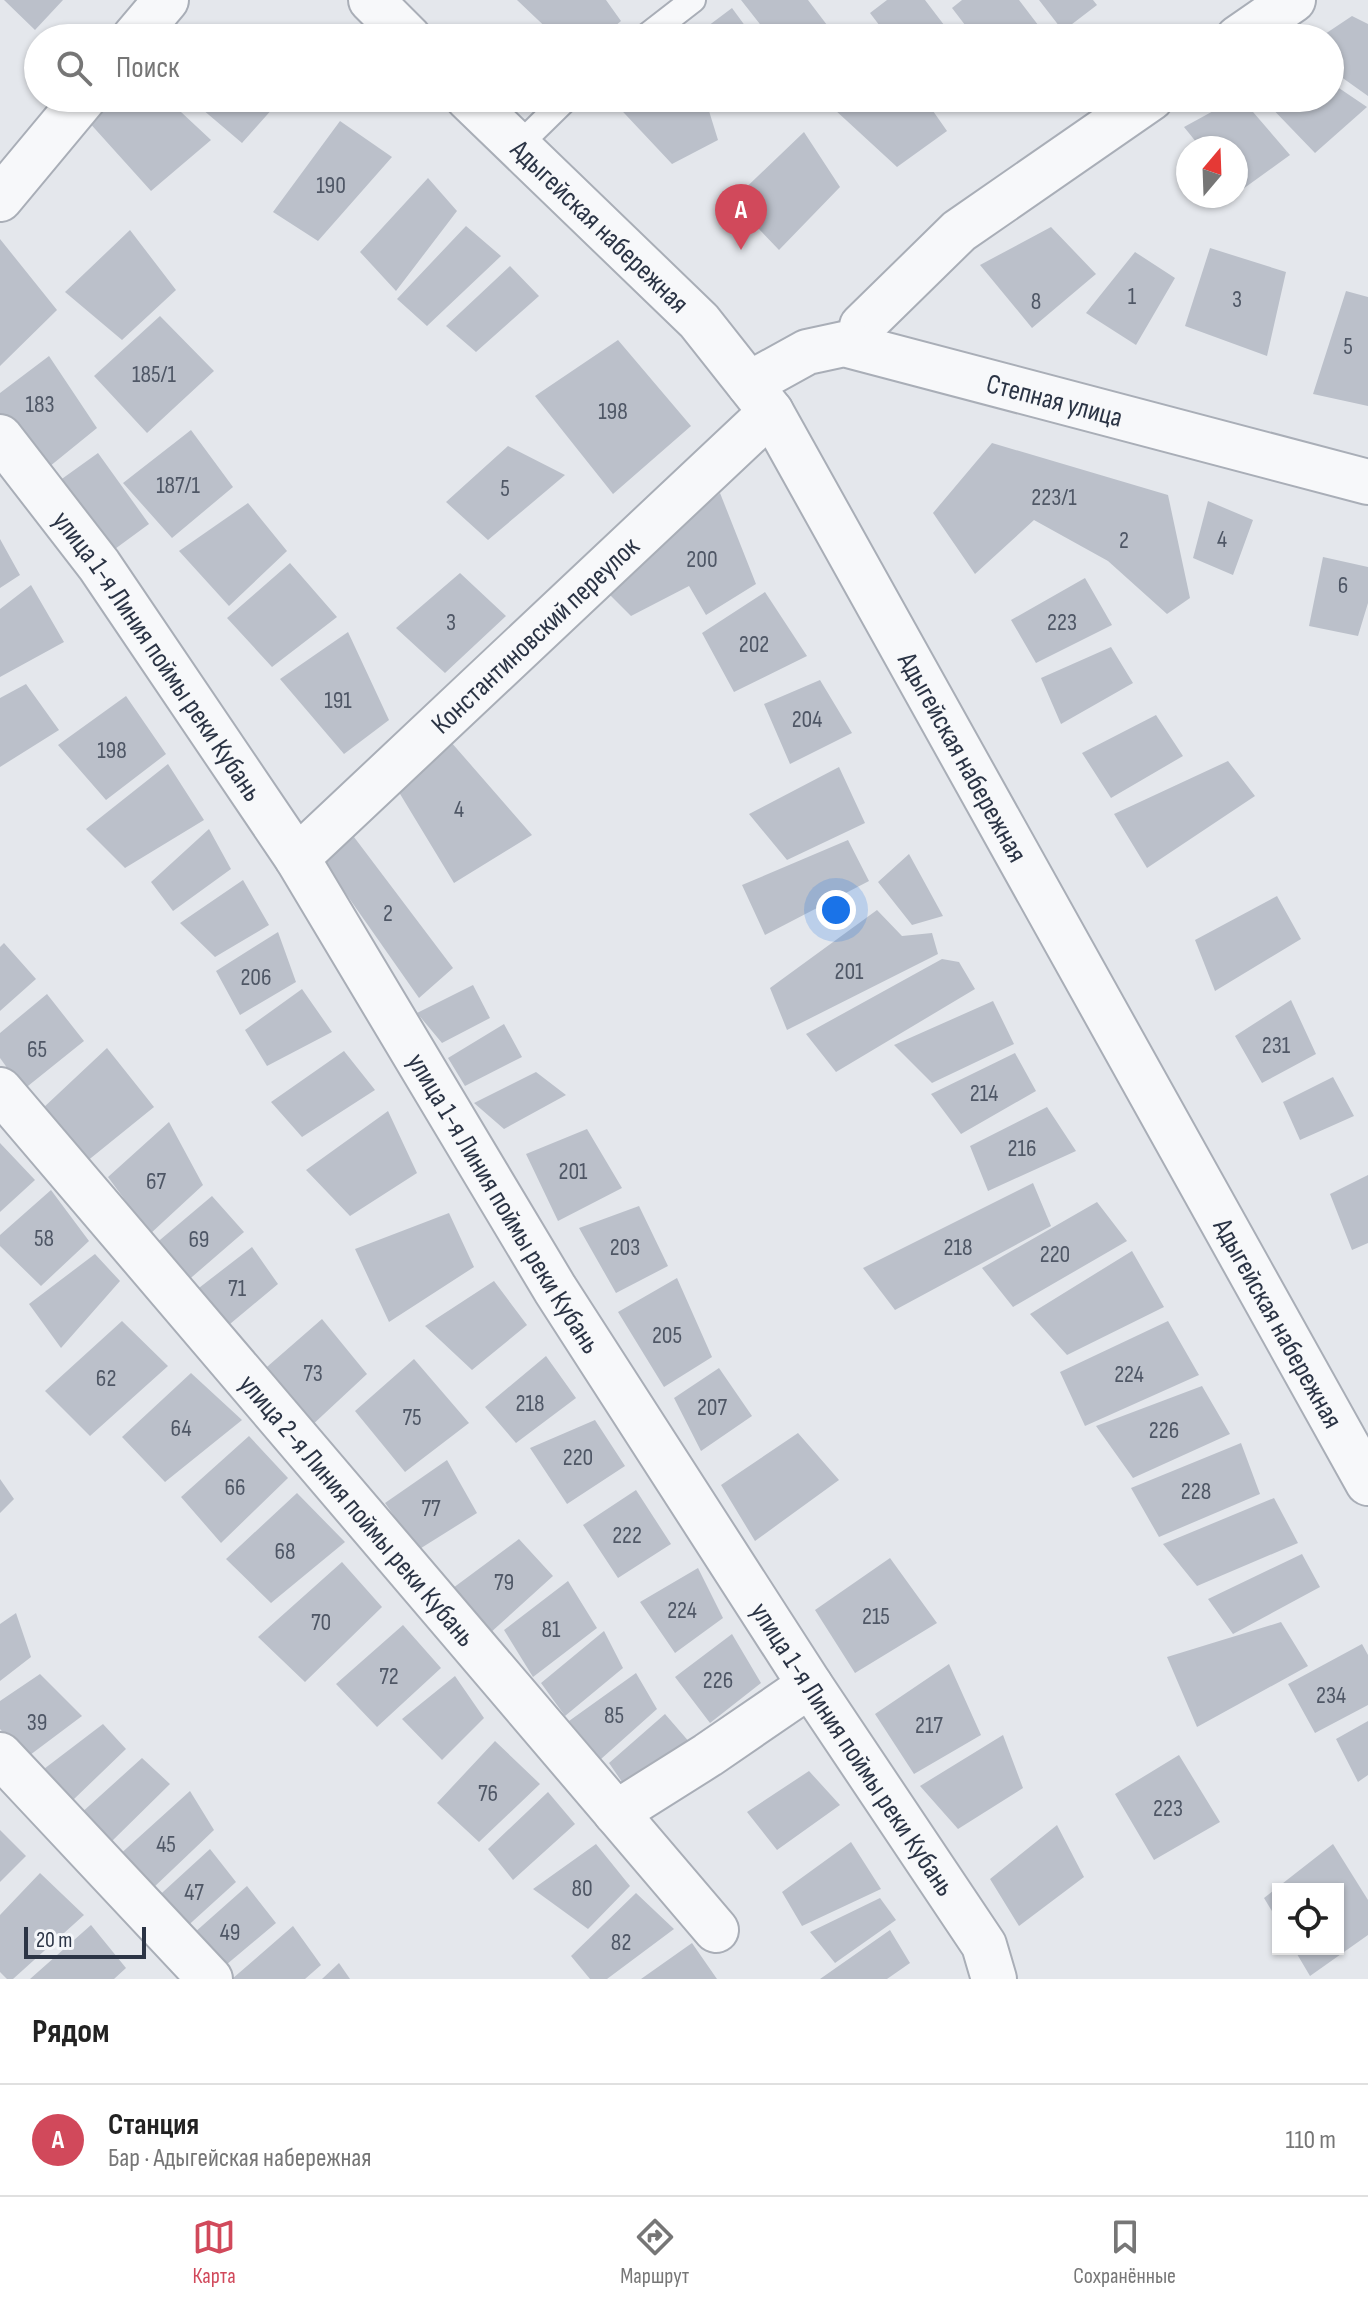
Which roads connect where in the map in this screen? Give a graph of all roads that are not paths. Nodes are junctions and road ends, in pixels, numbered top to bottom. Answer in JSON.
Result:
{"nodes":[{"id":1,"x":166,"y":0,"type":"edge"},
{"id":2,"x":371,"y":0,"type":"edge"},
{"id":3,"x":693,"y":0,"type":"edge"},
{"id":4,"x":1293,"y":0,"type":"edge"},
{"id":5,"x":146,"y":24,"type":"edge"},
{"id":6,"x":395,"y":24,"type":"edge"},
{"id":7,"x":662,"y":24,"type":"edge"},
{"id":8,"x":1258,"y":24,"type":"edge"},
{"id":9,"x":72,"y":112,"type":"edge"},
{"id":10,"x":482,"y":112,"type":"edge"},
{"id":11,"x":553,"y":112,"type":"edge"},
{"id":12,"x":1131,"y":112,"type":"edge"},
{"id":13,"x":517,"y":147,"type":"junction"},
{"id":14,"x":0,"y":199,"type":"edge"},
{"id":15,"x":862,"y":326,"type":"dead end"},
{"id":16,"x":760,"y":398,"type":"junction"},
{"id":17,"x":0,"y":437,"type":"edge"},
{"id":18,"x":1368,"y":482,"type":"edge"},
{"id":19,"x":297,"y":858,"type":"junction"},
{"id":20,"x":0,"y":1090,"type":"edge"},
{"id":21,"x":1368,"y":1483,"type":"edge"},
{"id":22,"x":810,"y":1685,"type":"junction"},
{"id":23,"x":0,"y":1755,"type":"edge"},
{"id":24,"x":616,"y":1813,"type":"junction"},
{"id":25,"x":716,"y":1930,"type":"dead end"},
{"id":26,"x":210,"y":1979,"type":"edge"},
{"id":27,"x":994,"y":1979,"type":"edge"}],
"edges":[{"from":1,"to":5,"type":"street"},
{"from":2,"to":6,"type":"street"},
{"from":3,"to":7,"type":"lane"},
{"from":4,"to":8,"type":"street"},
{"from":9,"to":14,"type":"street"},
{"from":10,"to":13,"type":"street","name":"Адыгейская набережная"},
{"from":11,"to":13,"type":"lane"},
{"from":12,"to":15,"type":"street"},
{"from":13,"to":16,"type":"street","name":"Адыгейская набережная"},
{"from":16,"to":18,"type":"street","name":"Степная улица"},
{"from":16,"to":19,"type":"street","name":"Константиновский переулок"},
{"from":16,"to":21,"type":"street","name":"Адыгейская набережная"},
{"from":17,"to":19,"type":"street","name":"улица 1-я Линия поймы реки Кубань"},
{"from":19,"to":22,"type":"street","name":"улица 1-я Линия поймы реки Кубань"},
{"from":20,"to":24,"type":"street","name":"улица 2-я Линия поймы реки Кубань"},
{"from":22,"to":24,"type":"street"},
{"from":22,"to":27,"type":"street","name":"улица 1-я Линия поймы реки Кубань"},
{"from":23,"to":26,"type":"street"},
{"from":24,"to":25,"type":"street","name":"улица 2-я Линия поймы реки Кубань"}]}
